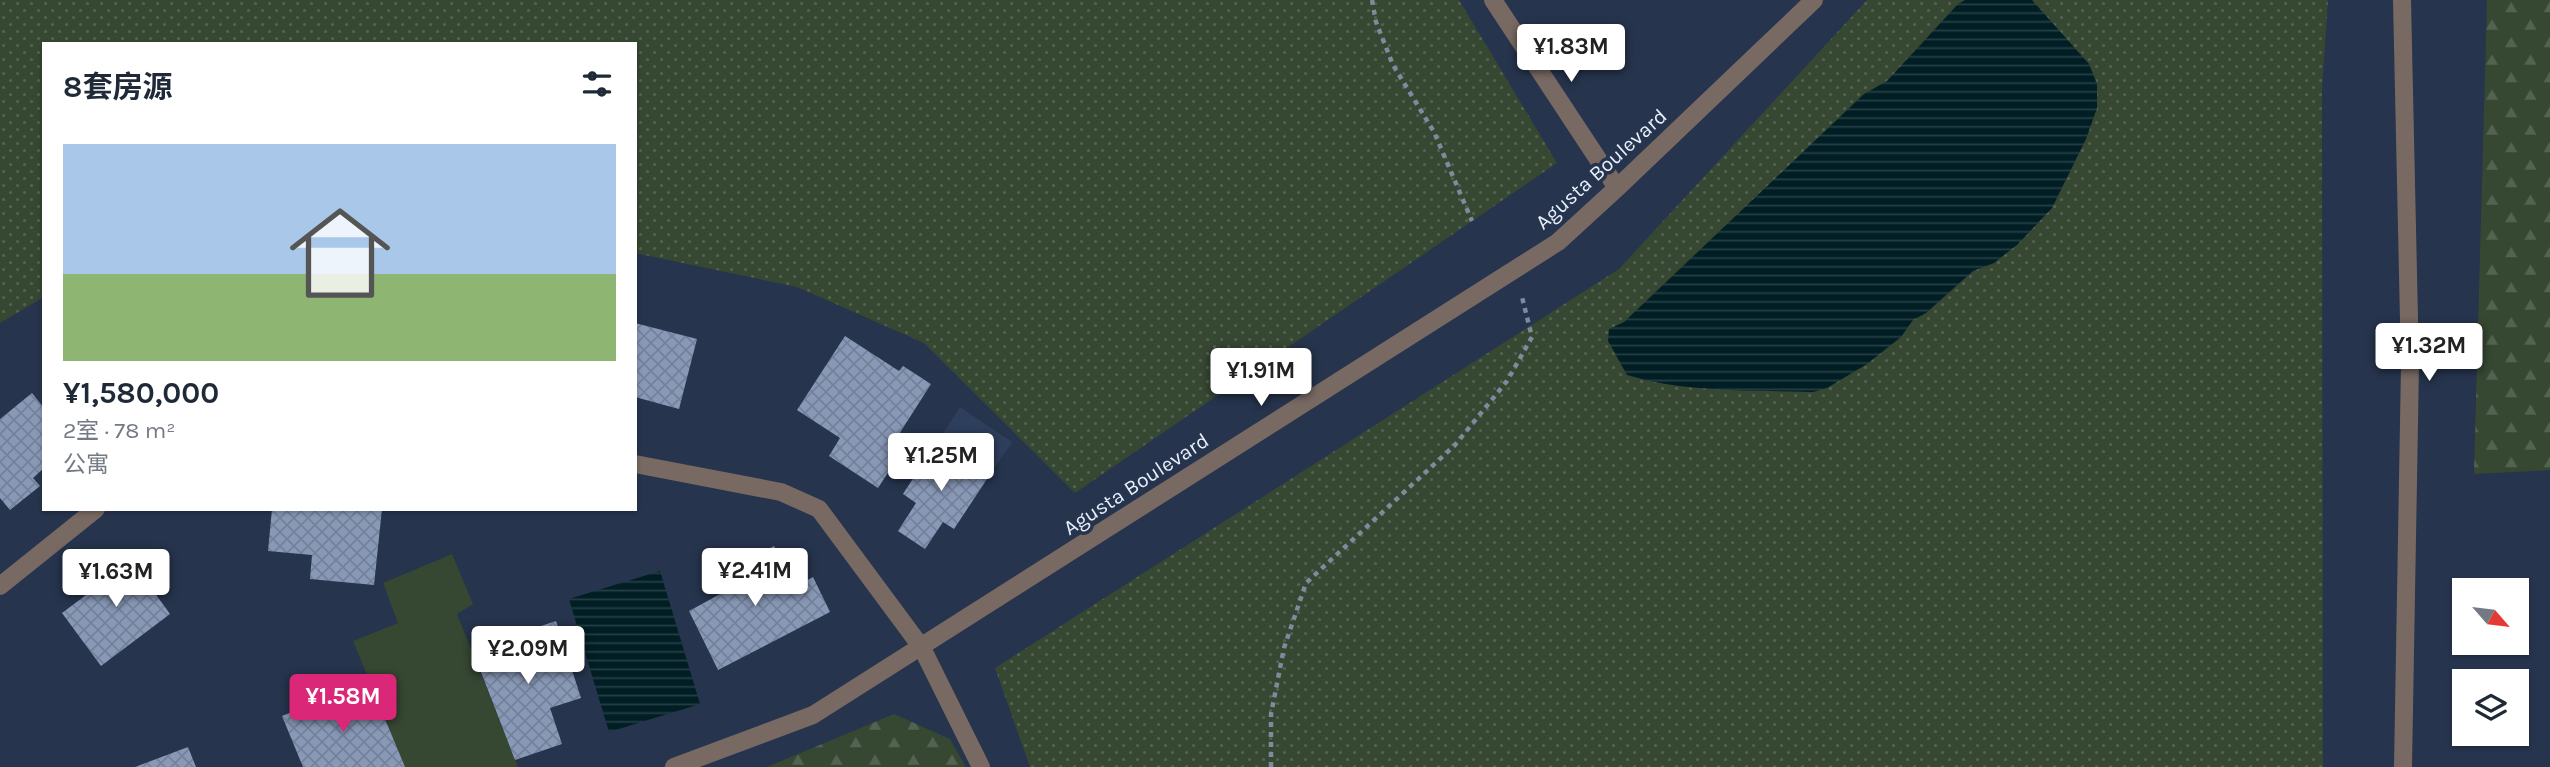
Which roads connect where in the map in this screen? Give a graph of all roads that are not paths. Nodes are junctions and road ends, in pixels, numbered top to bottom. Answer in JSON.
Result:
{"nodes":[{"id":1,"x":1493,"y":0,"type":"edge"},
{"id":2,"x":1814,"y":0,"type":"edge"},
{"id":3,"x":2402,"y":0,"type":"edge"},
{"id":4,"x":1617,"y":188,"type":"junction"},
{"id":5,"x":637,"y":464,"type":"edge"},
{"id":6,"x":94,"y":511,"type":"edge"},
{"id":7,"x":0,"y":586,"type":"edge"},
{"id":8,"x":922,"y":648,"type":"junction"},
{"id":9,"x":674,"y":767,"type":"edge"},
{"id":10,"x":981,"y":767,"type":"edge"},
{"id":11,"x":2403,"y":767,"type":"edge"}],
"edges":[{"from":1,"to":4,"type":"street"},
{"from":2,"to":4,"type":"street","name":"Agusta Boulevard"},
{"from":3,"to":11,"type":"street"},
{"from":4,"to":8,"type":"street","name":"Agusta Boulevard"},
{"from":5,"to":8,"type":"street"},
{"from":6,"to":7,"type":"street"},
{"from":8,"to":9,"type":"street","name":"Agusta Boulevard"},
{"from":8,"to":10,"type":"street"}]}
